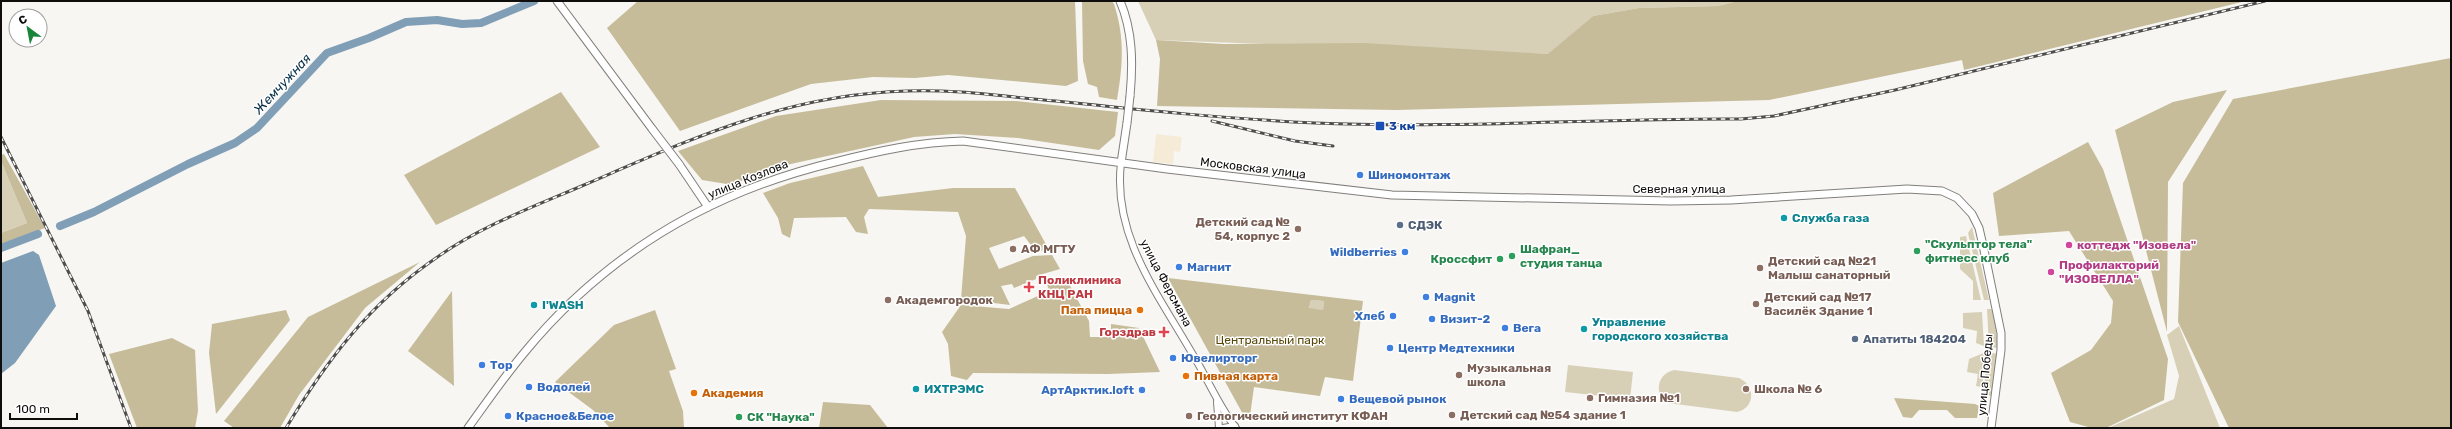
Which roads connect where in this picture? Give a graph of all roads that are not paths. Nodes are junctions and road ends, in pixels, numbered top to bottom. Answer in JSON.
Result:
{"nodes":[{"id":1,"x":1120,"y":1,"type":"edge"},
{"id":2,"x":559,"y":4,"type":"edge"},
{"id":3,"x":1121,"y":163,"type":"junction"},
{"id":4,"x":1382,"y":194,"type":"joint"},
{"id":5,"x":708,"y":207,"type":"junction"},
{"id":6,"x":1969,"y":210,"type":"joint"},
{"id":7,"x":1217,"y":398,"type":"junction"},
{"id":8,"x":468,"y":428,"type":"edge"},
{"id":9,"x":1219,"y":428,"type":"edge"},
{"id":10,"x":1223,"y":428,"type":"edge"},
{"id":11,"x":1236,"y":428,"type":"edge"},
{"id":12,"x":1991,"y":428,"type":"edge"}],
"edges":[{"from":1,"to":3,"type":"main road","name":"улица Ферсмана","bridge":true},
{"from":2,"to":5,"type":"main road","bridge":true},
{"from":3,"to":4,"type":"main road","name":"Московская улица"},
{"from":3,"to":5,"type":"main road","name":"улица Козлова"},
{"from":3,"to":7,"type":"street","name":"улица Ферсмана"},
{"from":4,"to":6,"type":"main road","name":"Северная улица"},
{"from":5,"to":8,"type":"main road","name":"улица Козлова"},
{"from":6,"to":12,"type":"main road","name":"улица Победы"},
{"from":7,"to":9,"type":"street","name":"улица Ферсмана"},
{"from":7,"to":11,"type":"street","name":"улица Ферсмана"},
{"from":10,"to":11,"type":"street"}]}
